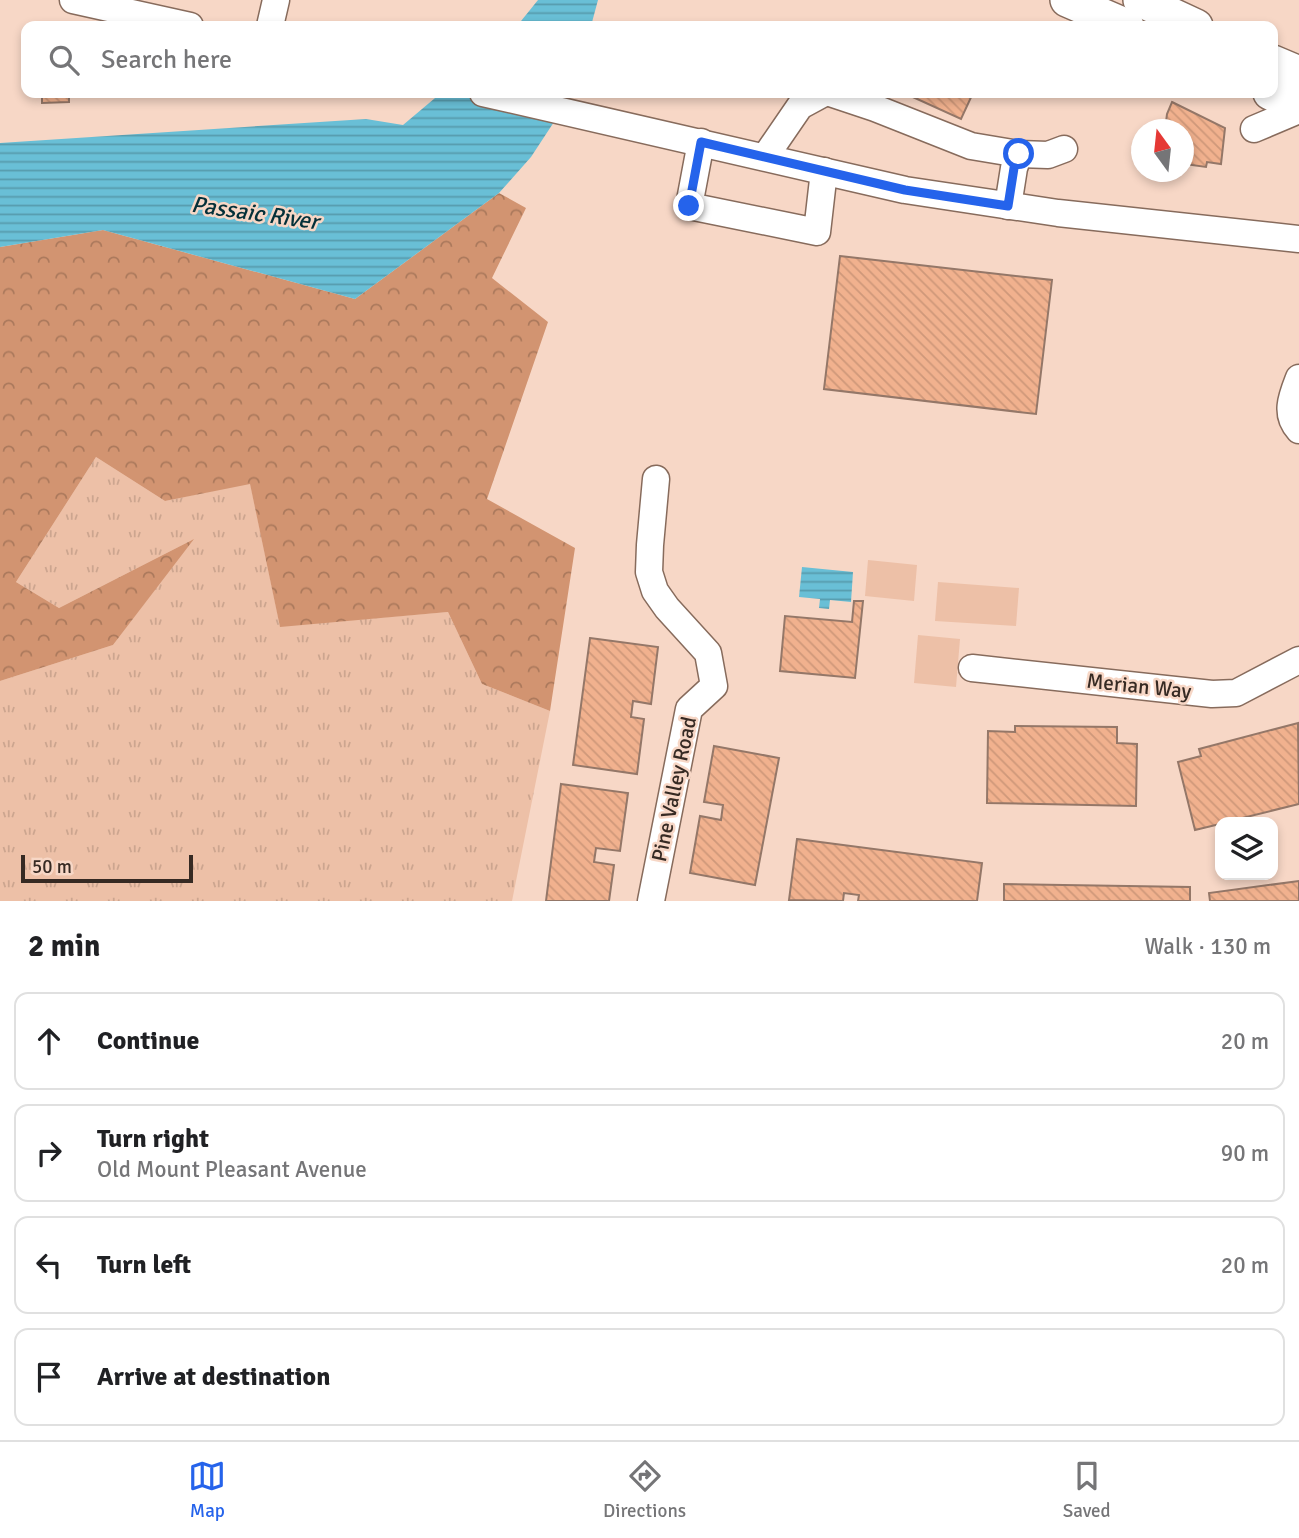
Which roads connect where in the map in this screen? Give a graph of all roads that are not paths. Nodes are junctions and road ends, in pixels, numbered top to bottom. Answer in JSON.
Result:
{"nodes":[{"id":1,"x":74,"y":0,"type":"edge"},
{"id":2,"x":276,"y":0,"type":"edge"},
{"id":3,"x":1067,"y":0,"type":"edge"},
{"id":4,"x":1125,"y":19,"type":"edge"},
{"id":5,"x":168,"y":21,"type":"edge"},
{"id":6,"x":271,"y":21,"type":"edge"},
{"id":7,"x":1145,"y":21,"type":"edge"},
{"id":8,"x":1278,"y":64,"type":"edge"},
{"id":9,"x":1299,"y":73,"type":"edge"},
{"id":10,"x":1278,"y":97,"type":"edge"},
{"id":11,"x":506,"y":98,"type":"edge"},
{"id":12,"x":815,"y":98,"type":"edge"},
{"id":13,"x":845,"y":98,"type":"edge"},
{"id":14,"x":1299,"y":109,"type":"edge"},
{"id":15,"x":1254,"y":129,"type":"dead end"},
{"id":16,"x":701,"y":142,"type":"junction"},
{"id":17,"x":1064,"y":149,"type":"dead end"},
{"id":18,"x":1019,"y":154,"type":"junction"},
{"id":19,"x":765,"y":157,"type":"junction"},
{"id":20,"x":824,"y":171,"type":"junction"},
{"id":21,"x":1008,"y":206,"type":"junction"},
{"id":22,"x":1299,"y":239,"type":"edge"},
{"id":23,"x":1299,"y":377,"type":"edge"},
{"id":24,"x":1299,"y":430,"type":"edge"},
{"id":25,"x":656,"y":479,"type":"dead end"},
{"id":26,"x":1299,"y":660,"type":"edge"},
{"id":27,"x":972,"y":668,"type":"dead end"},
{"id":28,"x":653,"y":901,"type":"edge"}],
"edges":[{"from":1,"to":5,"type":"street"},
{"from":2,"to":6,"type":"street"},
{"from":3,"to":4,"type":"main road"},
{"from":4,"to":7,"type":"main road"},
{"from":8,"to":9,"type":"main road"},
{"from":10,"to":14,"type":"main road"},
{"from":11,"to":16,"type":"street"},
{"from":12,"to":19,"type":"street"},
{"from":13,"to":18,"type":"street"},
{"from":14,"to":15,"type":"street"},
{"from":16,"to":19,"type":"street"},
{"from":16,"to":20,"type":"street"},
{"from":17,"to":18,"type":"street"},
{"from":18,"to":21,"type":"street"},
{"from":19,"to":20,"type":"street"},
{"from":20,"to":21,"type":"street"},
{"from":21,"to":22,"type":"street"},
{"from":23,"to":24,"type":"street"},
{"from":25,"to":28,"type":"street","name":"Pine Valley Road"},
{"from":26,"to":27,"type":"street","name":"Merian Way"}]}
